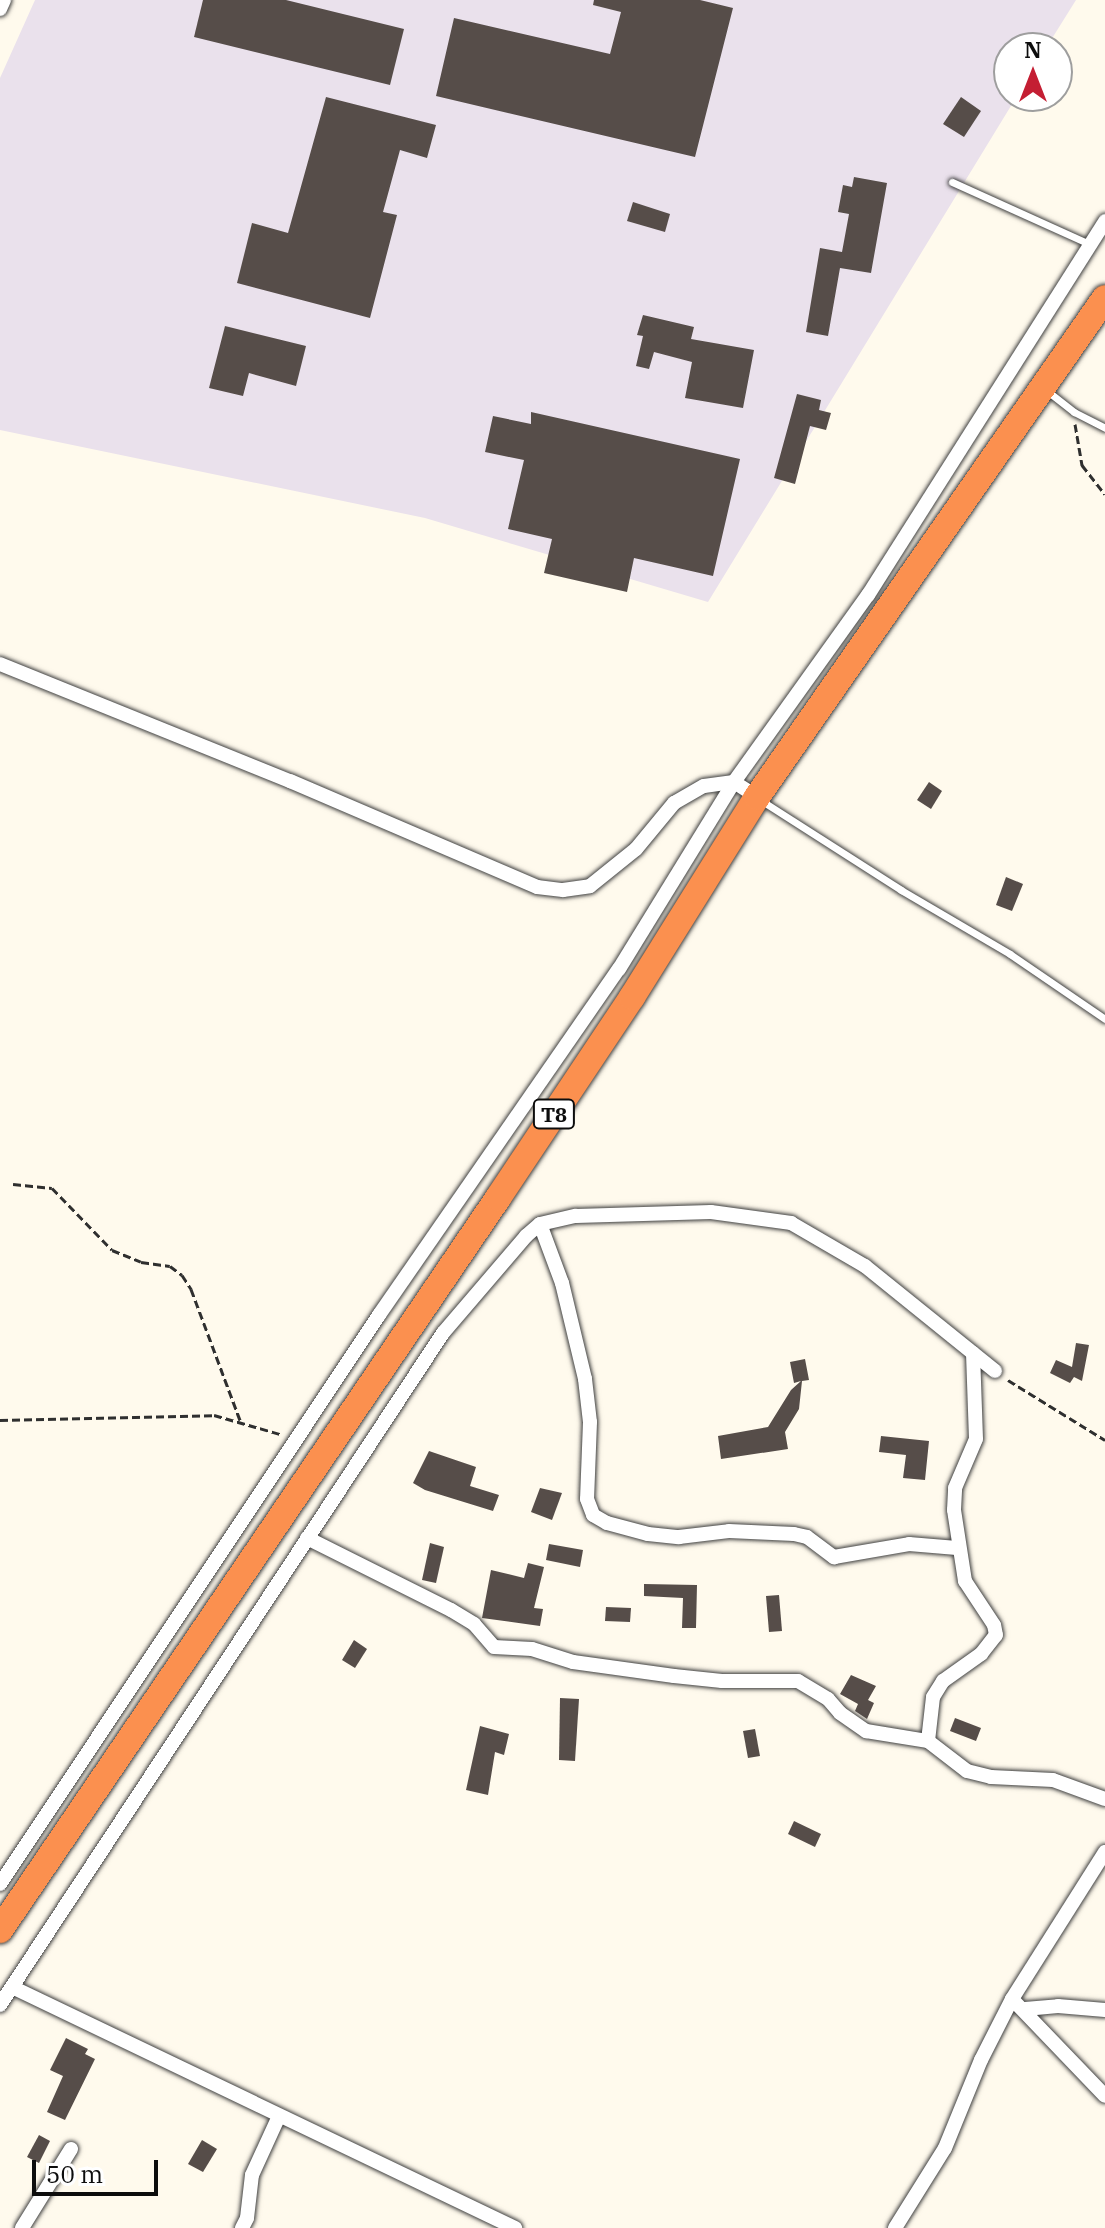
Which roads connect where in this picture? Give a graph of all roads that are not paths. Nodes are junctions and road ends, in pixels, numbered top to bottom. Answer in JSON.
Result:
{"nodes":[{"id":1,"x":4,"y":0,"type":"edge"},
{"id":2,"x":0,"y":9,"type":"edge"},
{"id":3,"x":952,"y":182,"type":"dead end"},
{"id":4,"x":1105,"y":221,"type":"edge"},
{"id":5,"x":1089,"y":244,"type":"junction"},
{"id":6,"x":1105,"y":298,"type":"edge"},
{"id":7,"x":1044,"y":389,"type":"junction"},
{"id":8,"x":1105,"y":428,"type":"edge"},
{"id":9,"x":0,"y":664,"type":"edge"},
{"id":10,"x":734,"y":782,"type":"junction"},
{"id":11,"x":757,"y":797,"type":"junction"},
{"id":12,"x":1105,"y":1019,"type":"edge"},
{"id":13,"x":540,"y":1224,"type":"junction"},
{"id":14,"x":973,"y":1353,"type":"junction"},
{"id":15,"x":995,"y":1371,"type":"road end"},
{"id":16,"x":307,"y":1538,"type":"junction"},
{"id":17,"x":957,"y":1548,"type":"junction"},
{"id":18,"x":928,"y":1741,"type":"junction"},
{"id":19,"x":1105,"y":1799,"type":"edge"},
{"id":20,"x":1105,"y":1852,"type":"edge"},
{"id":21,"x":0,"y":1884,"type":"edge"},
{"id":22,"x":0,"y":1930,"type":"edge"},
{"id":23,"x":12,"y":1987,"type":"junction"},
{"id":24,"x":1012,"y":1999,"type":"junction"},
{"id":25,"x":0,"y":2005,"type":"edge"},
{"id":26,"x":1025,"y":2009,"type":"junction"},
{"id":27,"x":1105,"y":2010,"type":"edge"},
{"id":28,"x":1105,"y":2096,"type":"edge"},
{"id":29,"x":279,"y":2116,"type":"junction"},
{"id":30,"x":71,"y":2149,"type":"dead end"},
{"id":31,"x":22,"y":2228,"type":"edge"},
{"id":32,"x":242,"y":2228,"type":"edge"},
{"id":33,"x":515,"y":2228,"type":"edge"},
{"id":34,"x":895,"y":2228,"type":"edge"}],
"edges":[{"from":1,"to":2,"type":"street"},
{"from":3,"to":5,"type":"lane"},
{"from":4,"to":5,"type":"street"},
{"from":5,"to":10,"type":"street"},
{"from":6,"to":7,"type":"highway","number":"T8"},
{"from":7,"to":8,"type":"lane"},
{"from":7,"to":11,"type":"highway","number":"T8"},
{"from":9,"to":10,"type":"street"},
{"from":10,"to":11,"type":"street"},
{"from":10,"to":21,"type":"street"},
{"from":11,"to":12,"type":"lane"},
{"from":11,"to":22,"type":"highway","number":"T8"},
{"from":13,"to":14,"type":"street"},
{"from":13,"to":16,"type":"street"},
{"from":13,"to":17,"type":"street"},
{"from":14,"to":15,"type":"street"},
{"from":14,"to":17,"type":"street"},
{"from":16,"to":18,"type":"street"},
{"from":16,"to":23,"type":"street"},
{"from":17,"to":18,"type":"street"},
{"from":18,"to":19,"type":"street"},
{"from":20,"to":24,"type":"street"},
{"from":23,"to":25,"type":"street"},
{"from":23,"to":29,"type":"street"},
{"from":24,"to":26,"type":"street"},
{"from":24,"to":34,"type":"street"},
{"from":26,"to":27,"type":"street"},
{"from":26,"to":28,"type":"street"},
{"from":29,"to":32,"type":"street"},
{"from":29,"to":33,"type":"street"},
{"from":30,"to":31,"type":"street"}]}
